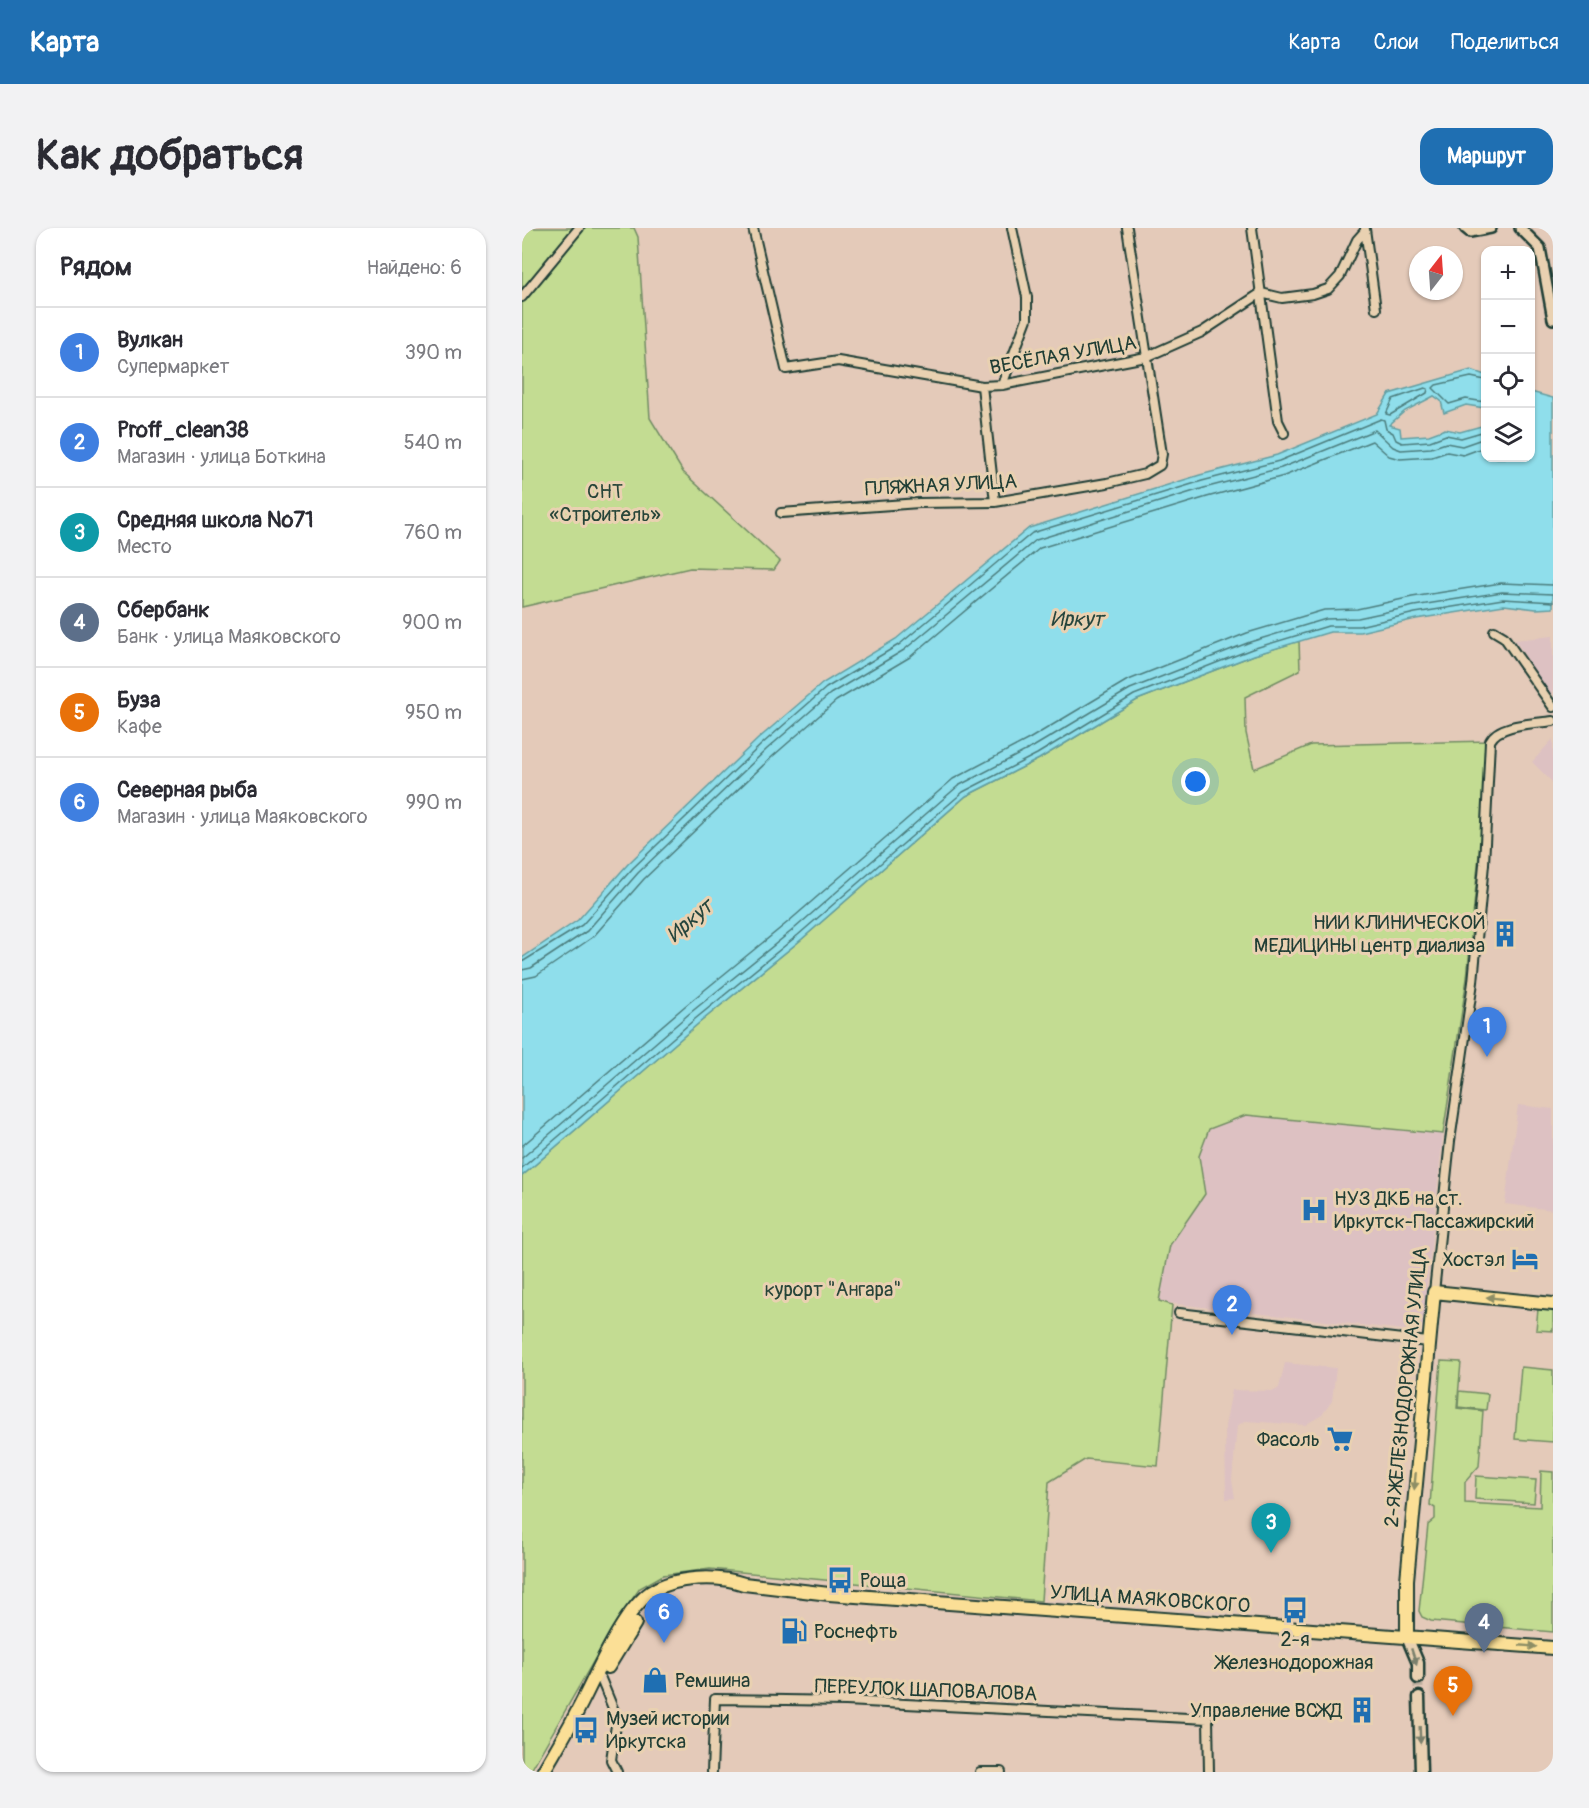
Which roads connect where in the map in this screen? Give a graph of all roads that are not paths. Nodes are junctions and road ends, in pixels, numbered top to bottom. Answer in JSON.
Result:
{"nodes":[{"id":1,"x":579,"y":228,"type":"edge"},
{"id":2,"x":753,"y":228,"type":"edge"},
{"id":3,"x":1012,"y":228,"type":"edge"},
{"id":4,"x":1127,"y":228,"type":"edge"},
{"id":5,"x":1252,"y":228,"type":"edge"},
{"id":6,"x":1465,"y":228,"type":"edge"},
{"id":7,"x":1491,"y":228,"type":"edge"},
{"id":8,"x":1520,"y":228,"type":"edge"},
{"id":9,"x":1365,"y":229,"type":"edge"},
{"id":10,"x":1261,"y":293,"type":"junction"},
{"id":11,"x":522,"y":297,"type":"edge"},
{"id":12,"x":1376,"y":309,"type":"dead end"},
{"id":13,"x":1553,"y":319,"type":"edge"},
{"id":14,"x":1146,"y":357,"type":"junction"},
{"id":15,"x":982,"y":386,"type":"junction"},
{"id":16,"x":1002,"y":386,"type":"junction"},
{"id":17,"x":1284,"y":433,"type":"dead end"},
{"id":18,"x":995,"y":502,"type":"junction"},
{"id":19,"x":781,"y":513,"type":"dead end"},
{"id":20,"x":1494,"y":631,"type":"dead end"},
{"id":21,"x":1553,"y":707,"type":"edge"},
{"id":22,"x":1553,"y":721,"type":"edge"},
{"id":23,"x":1434,"y":1292,"type":"junction"},
{"id":24,"x":1553,"y":1304,"type":"edge"},
{"id":25,"x":1179,"y":1313,"type":"dead end"},
{"id":26,"x":1428,"y":1342,"type":"junction"},
{"id":27,"x":744,"y":1584,"type":"junction"},
{"id":28,"x":1407,"y":1637,"type":"junction"},
{"id":29,"x":1553,"y":1648,"type":"edge"},
{"id":30,"x":1418,"y":1678,"type":"tunnel mouth"},
{"id":31,"x":601,"y":1679,"type":"junction"},
{"id":32,"x":1419,"y":1697,"type":"tunnel mouth"},
{"id":33,"x":579,"y":1710,"type":"junction"},
{"id":34,"x":543,"y":1772,"type":"edge"},
{"id":35,"x":617,"y":1772,"type":"edge"},
{"id":36,"x":712,"y":1772,"type":"edge"},
{"id":37,"x":980,"y":1772,"type":"edge"},
{"id":38,"x":1001,"y":1772,"type":"edge"},
{"id":39,"x":1209,"y":1772,"type":"edge"},
{"id":40,"x":1421,"y":1772,"type":"edge"}],
"edges":[{"from":1,"to":11,"type":"street"},
{"from":2,"to":15,"type":"street","name":"ВЕСЁЛАЯ УЛИЦА"},
{"from":3,"to":16,"type":"street"},
{"from":4,"to":14,"type":"street"},
{"from":5,"to":10,"type":"street"},
{"from":6,"to":7,"type":"street"},
{"from":8,"to":13,"type":"street"},
{"from":9,"to":10,"type":"street"},
{"from":9,"to":12,"type":"street"},
{"from":10,"to":14,"type":"street","name":"ВЕСЁЛАЯ УЛИЦА"},
{"from":10,"to":17,"type":"street"},
{"from":14,"to":16,"type":"street","name":"ВЕСЁЛАЯ УЛИЦА"},
{"from":14,"to":18,"type":"street","name":"ПЛЯЖНАЯ УЛИЦА"},
{"from":15,"to":16,"type":"street","name":"ВЕСЁЛАЯ УЛИЦА"},
{"from":15,"to":18,"type":"street"},
{"from":18,"to":19,"type":"street","name":"ПЛЯЖНАЯ УЛИЦА"},
{"from":20,"to":21,"type":"street"},
{"from":22,"to":23,"type":"street","name":"2-Я ЖЕЛЕЗНОДОРОЖНАЯ УЛИЦА"},
{"from":24,"to":23,"type":"main road","one_way":true},
{"from":23,"to":26,"type":"main road","name":"2-Я ЖЕЛЕЗНОДОРОЖНАЯ УЛИЦА"},
{"from":25,"to":26,"type":"street"},
{"from":26,"to":28,"type":"main road","name":"2-Я ЖЕЛЕЗНОДОРОЖНАЯ УЛИЦА","one_way":true},
{"from":27,"to":28,"type":"main road","name":"УЛИЦА МАЯКОВСКОГО"},
{"from":27,"to":31,"type":"main road","name":"УЛИЦА МАЯКОВСКОГО"},
{"from":27,"to":33,"type":"main road","name":"УЛИЦА МАЯКОВСКОГО"},
{"from":28,"to":29,"type":"main road","name":"УЛИЦА МАЯКОВСКОГО","one_way":true},
{"from":28,"to":30,"type":"main road","name":"2-Я ЖЕЛЕЗНОДОРОЖНАЯ УЛИЦА","one_way":true},
{"from":31,"to":33,"type":"main road","name":"УЛИЦА МАЯКОВСКОГО"},
{"from":31,"to":35,"type":"street"},
{"from":32,"to":40,"type":"main road","one_way":true},
{"from":33,"to":34,"type":"main road","name":"УЛИЦА МАЯКОВСКОГО"},
{"from":36,"to":39,"type":"street","name":"ПЕРЕУЛОК ШАПОВАЛОВА"},
{"from":37,"to":38,"type":"street"}]}
